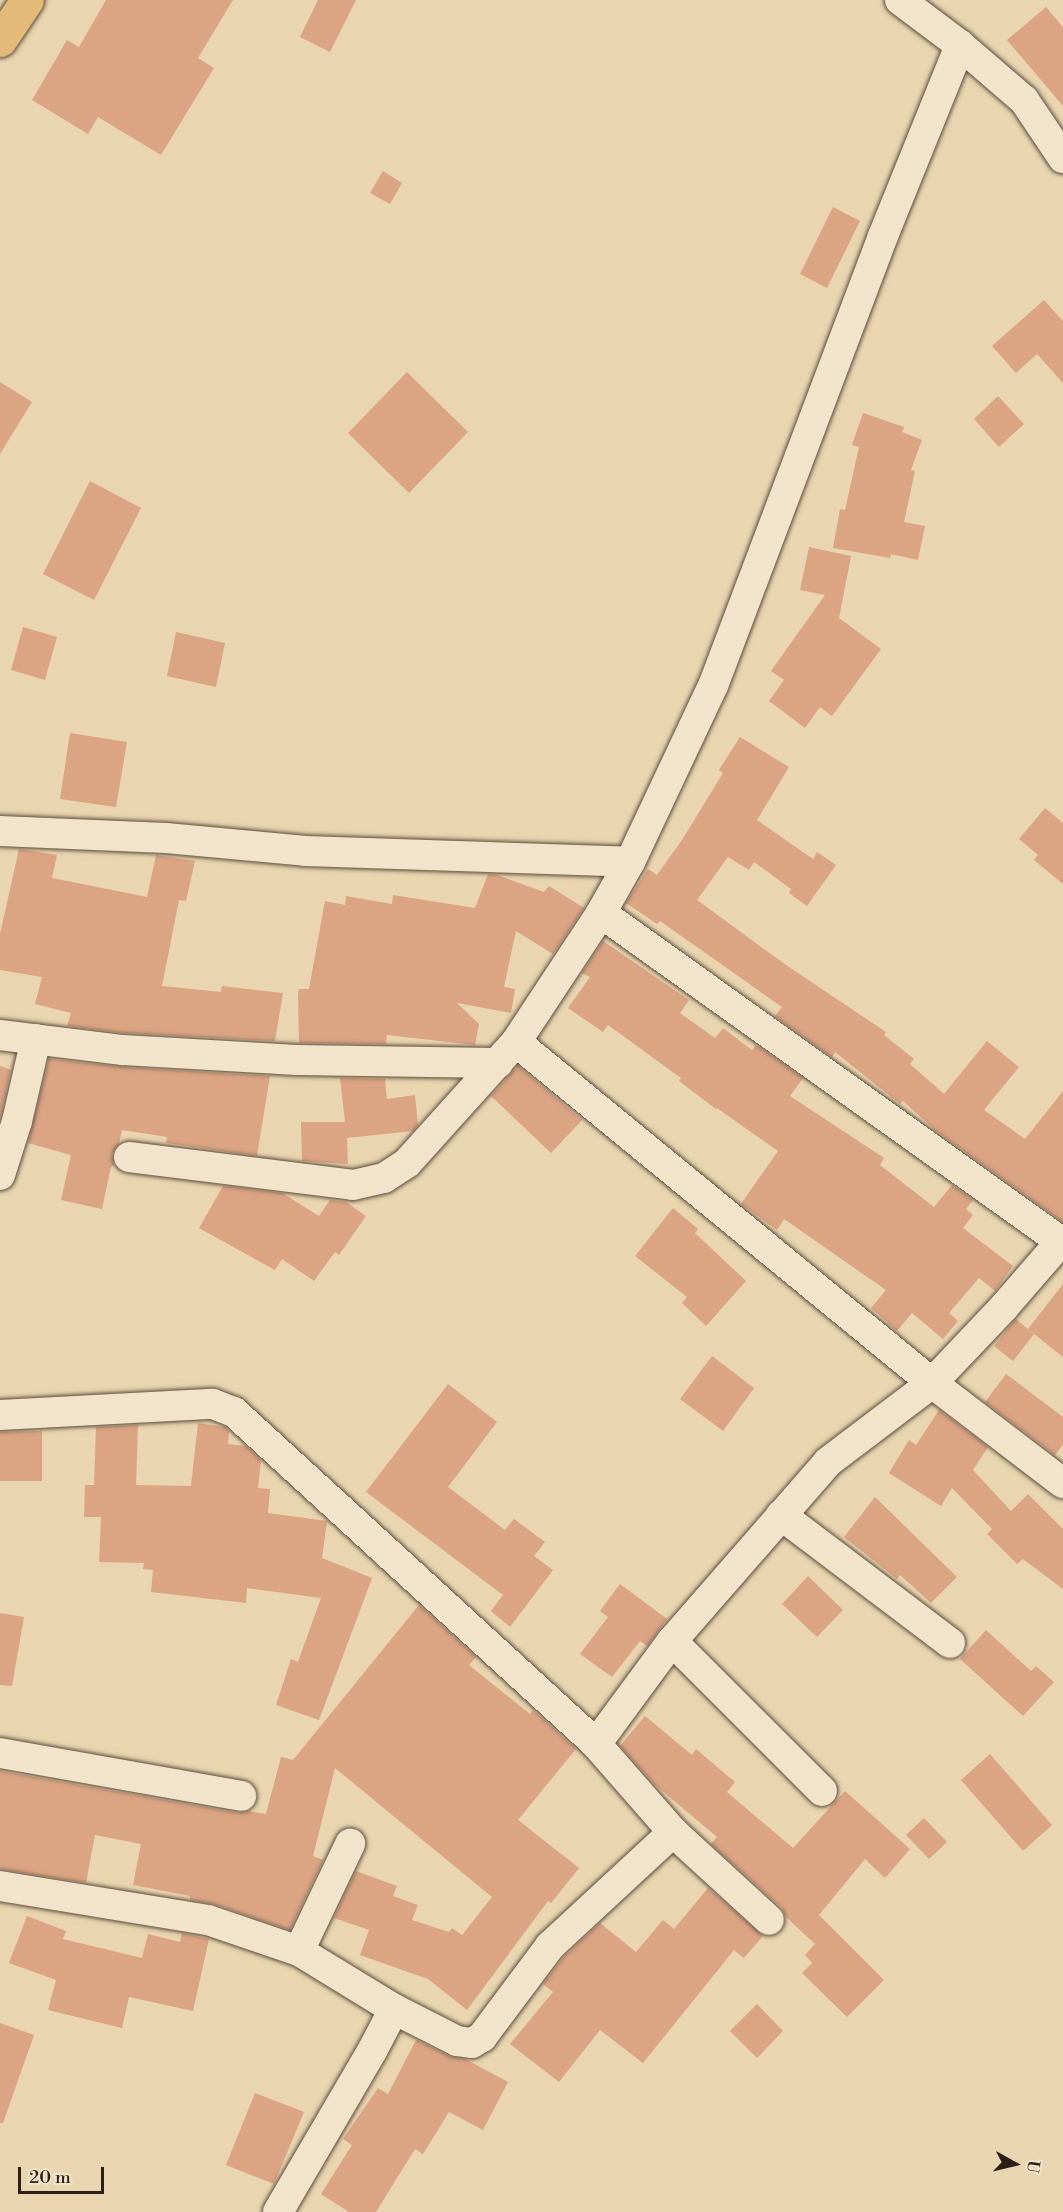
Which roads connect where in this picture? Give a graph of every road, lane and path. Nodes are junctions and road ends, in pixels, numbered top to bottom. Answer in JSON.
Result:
{"nodes":[{"id":1,"x":27,"y":0,"type":"edge"},
{"id":2,"x":900,"y":0,"type":"edge"},
{"id":3,"x":0,"y":40,"type":"edge"},
{"id":4,"x":960,"y":45,"type":"junction"},
{"id":5,"x":1063,"y":158,"type":"edge"},
{"id":6,"x":0,"y":831,"type":"edge"},
{"id":7,"x":630,"y":862,"type":"junction"},
{"id":8,"x":601,"y":913,"type":"junction"},
{"id":9,"x":0,"y":1035,"type":"edge"},
{"id":10,"x":36,"y":1039,"type":"junction"},
{"id":11,"x":507,"y":1053,"type":"junction"},
{"id":12,"x":129,"y":1157,"type":"dead end"},
{"id":13,"x":0,"y":1175,"type":"edge"},
{"id":14,"x":1062,"y":1241,"type":"edge"},
{"id":15,"x":932,"y":1383,"type":"junction"},
{"id":16,"x":0,"y":1414,"type":"edge"},
{"id":17,"x":1063,"y":1483,"type":"edge"},
{"id":18,"x":781,"y":1515,"type":"junction"},
{"id":19,"x":672,"y":1641,"type":"junction"},
{"id":20,"x":950,"y":1643,"type":"dead end"},
{"id":21,"x":596,"y":1744,"type":"junction"},
{"id":22,"x":0,"y":1753,"type":"edge"},
{"id":23,"x":822,"y":1791,"type":"dead end"},
{"id":24,"x":241,"y":1796,"type":"dead end"},
{"id":25,"x":673,"y":1833,"type":"junction"},
{"id":26,"x":350,"y":1844,"type":"dead end"},
{"id":27,"x":0,"y":1886,"type":"edge"},
{"id":28,"x":769,"y":1920,"type":"dead end"},
{"id":29,"x":299,"y":1951,"type":"junction"},
{"id":30,"x":394,"y":2009,"type":"junction"},
{"id":31,"x":278,"y":2212,"type":"edge"}],
"edges":[{"from":1,"to":3,"type":"highway"},
{"from":2,"to":4,"type":"street"},
{"from":4,"to":5,"type":"street"},
{"from":4,"to":7,"type":"street"},
{"from":6,"to":7,"type":"street"},
{"from":7,"to":8,"type":"street"},
{"from":8,"to":11,"type":"street"},
{"from":8,"to":14,"type":"street"},
{"from":9,"to":10,"type":"street"},
{"from":10,"to":11,"type":"street"},
{"from":10,"to":13,"type":"street"},
{"from":11,"to":12,"type":"street"},
{"from":11,"to":15,"type":"street"},
{"from":14,"to":15,"type":"street"},
{"from":15,"to":17,"type":"street"},
{"from":15,"to":18,"type":"street"},
{"from":16,"to":21,"type":"street"},
{"from":18,"to":19,"type":"street"},
{"from":18,"to":20,"type":"street"},
{"from":19,"to":21,"type":"street"},
{"from":19,"to":23,"type":"street"},
{"from":21,"to":25,"type":"street"},
{"from":22,"to":24,"type":"street"},
{"from":25,"to":28,"type":"street"},
{"from":25,"to":30,"type":"street"},
{"from":26,"to":29,"type":"street"},
{"from":27,"to":29,"type":"street"},
{"from":29,"to":30,"type":"street"},
{"from":30,"to":31,"type":"street"}]}
